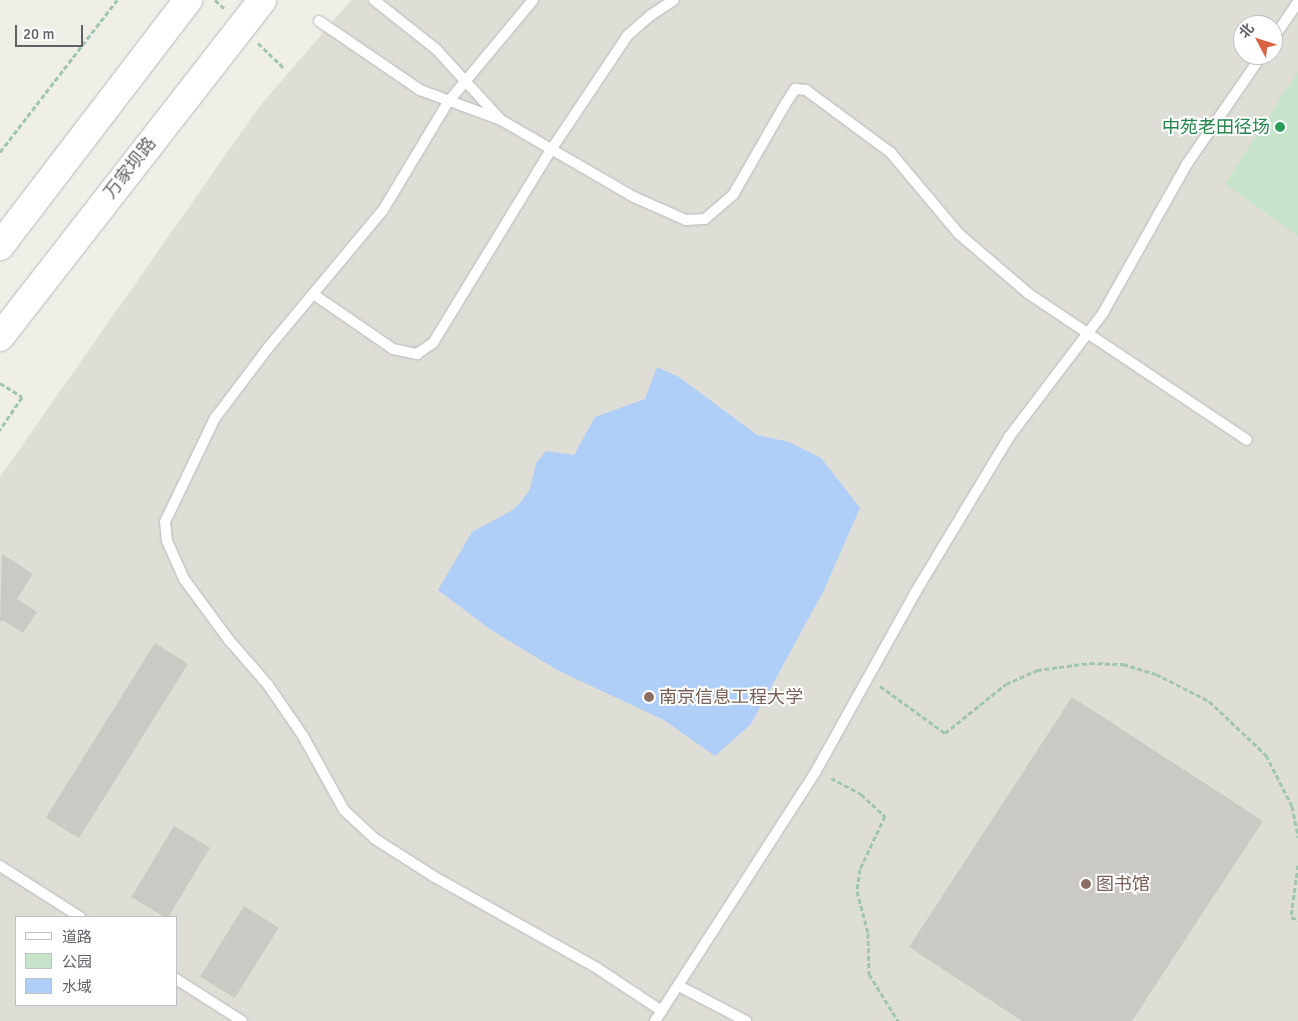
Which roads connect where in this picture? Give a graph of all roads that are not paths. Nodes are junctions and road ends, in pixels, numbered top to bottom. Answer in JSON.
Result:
{"nodes":[{"id":1,"x":188,"y":0,"type":"edge"},
{"id":2,"x":262,"y":0,"type":"edge"},
{"id":3,"x":374,"y":0,"type":"edge"},
{"id":4,"x":533,"y":0,"type":"edge"},
{"id":5,"x":674,"y":0,"type":"edge"},
{"id":6,"x":1298,"y":2,"type":"edge"},
{"id":7,"x":319,"y":20,"type":"dead end"},
{"id":8,"x":1283,"y":24,"type":"edge"},
{"id":9,"x":1255,"y":65,"type":"edge"},
{"id":10,"x":465,"y":80,"type":"junction"},
{"id":11,"x":448,"y":102,"type":"junction"},
{"id":12,"x":501,"y":120,"type":"junction"},
{"id":13,"x":551,"y":150,"type":"junction"},
{"id":14,"x":0,"y":246,"type":"edge"},
{"id":15,"x":313,"y":294,"type":"junction"},
{"id":16,"x":0,"y":337,"type":"edge"},
{"id":17,"x":1247,"y":440,"type":"dead end"},
{"id":18,"x":0,"y":866,"type":"edge"},
{"id":19,"x":78,"y":916,"type":"edge"},
{"id":20,"x":178,"y":980,"type":"edge"},
{"id":21,"x":679,"y":986,"type":"junction"},
{"id":22,"x":662,"y":1011,"type":"junction"},
{"id":23,"x":242,"y":1021,"type":"edge"},
{"id":24,"x":656,"y":1021,"type":"edge"},
{"id":25,"x":746,"y":1021,"type":"edge"}],
"edges":[{"from":1,"to":14,"type":"main road"},
{"from":2,"to":16,"type":"main road","name":"万家坝路"},
{"from":3,"to":10,"type":"lane"},
{"from":4,"to":10,"type":"lane"},
{"from":5,"to":13,"type":"lane"},
{"from":6,"to":8,"type":"lane"},
{"from":7,"to":11,"type":"lane"},
{"from":9,"to":21,"type":"lane"},
{"from":10,"to":11,"type":"lane"},
{"from":10,"to":12,"type":"lane"},
{"from":11,"to":12,"type":"lane"},
{"from":11,"to":15,"type":"lane"},
{"from":12,"to":13,"type":"lane"},
{"from":13,"to":15,"type":"lane"},
{"from":13,"to":17,"type":"lane"},
{"from":15,"to":22,"type":"lane"},
{"from":18,"to":19,"type":"lane"},
{"from":20,"to":23,"type":"lane"},
{"from":21,"to":22,"type":"lane"},
{"from":21,"to":25,"type":"lane"},
{"from":22,"to":24,"type":"lane"}]}
